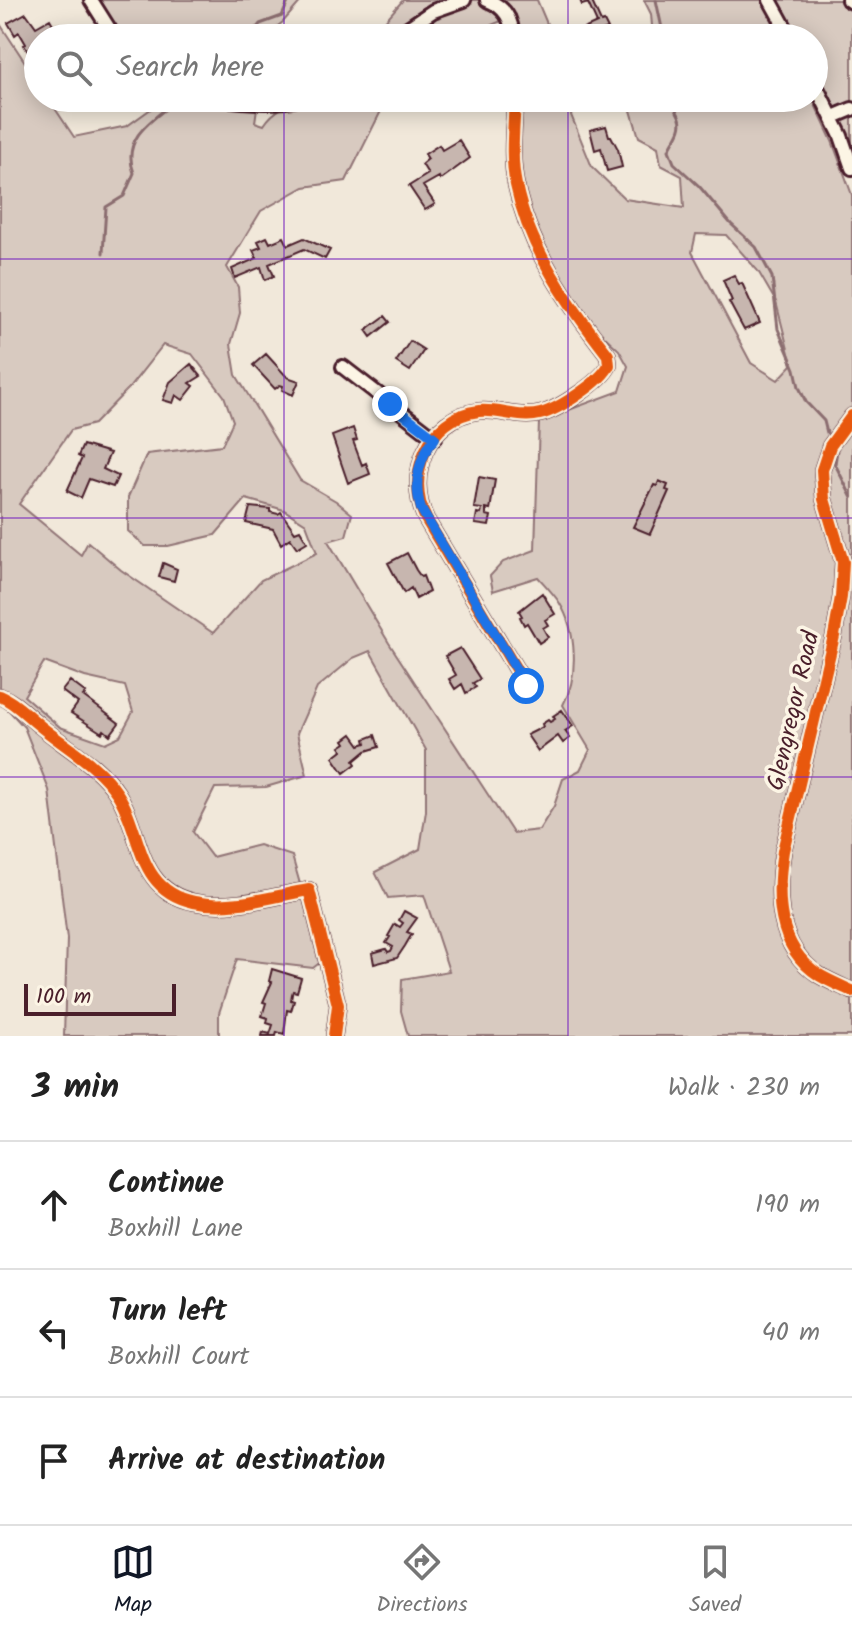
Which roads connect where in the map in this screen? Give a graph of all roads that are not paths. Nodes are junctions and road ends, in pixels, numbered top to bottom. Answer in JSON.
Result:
{"nodes":[{"id":1,"x":91,"y":0,"type":"edge"},
{"id":2,"x":464,"y":0,"type":"edge"},
{"id":3,"x":487,"y":0,"type":"edge"},
{"id":4,"x":770,"y":0,"type":"edge"},
{"id":5,"x":106,"y":24,"type":"edge"},
{"id":6,"x":414,"y":24,"type":"edge"},
{"id":7,"x":510,"y":24,"type":"edge"},
{"id":8,"x":783,"y":24,"type":"edge"},
{"id":9,"x":828,"y":108,"type":"edge"},
{"id":10,"x":852,"y":109,"type":"edge"},
{"id":11,"x":515,"y":112,"type":"edge"},
{"id":12,"x":833,"y":117,"type":"junction"},
{"id":13,"x":852,"y":168,"type":"edge"},
{"id":14,"x":343,"y":367,"type":"dead end"},
{"id":15,"x":852,"y":416,"type":"edge"},
{"id":16,"x":435,"y":438,"type":"junction"},
{"id":17,"x":526,"y":686,"type":"dead end"},
{"id":18,"x":0,"y":696,"type":"edge"},
{"id":19,"x":852,"y":991,"type":"edge"},
{"id":20,"x":334,"y":1036,"type":"edge"}],
"edges":[{"from":1,"to":5,"type":"street"},
{"from":2,"to":6,"type":"street"},
{"from":3,"to":7,"type":"street"},
{"from":4,"to":8,"type":"street"},
{"from":9,"to":12,"type":"street"},
{"from":10,"to":12,"type":"street"},
{"from":11,"to":16,"type":"street"},
{"from":12,"to":13,"type":"street"},
{"from":14,"to":16,"type":"street"},
{"from":15,"to":19,"type":"street","name":"Glengregor Road"},
{"from":16,"to":17,"type":"street"},
{"from":18,"to":20,"type":"street"}]}
